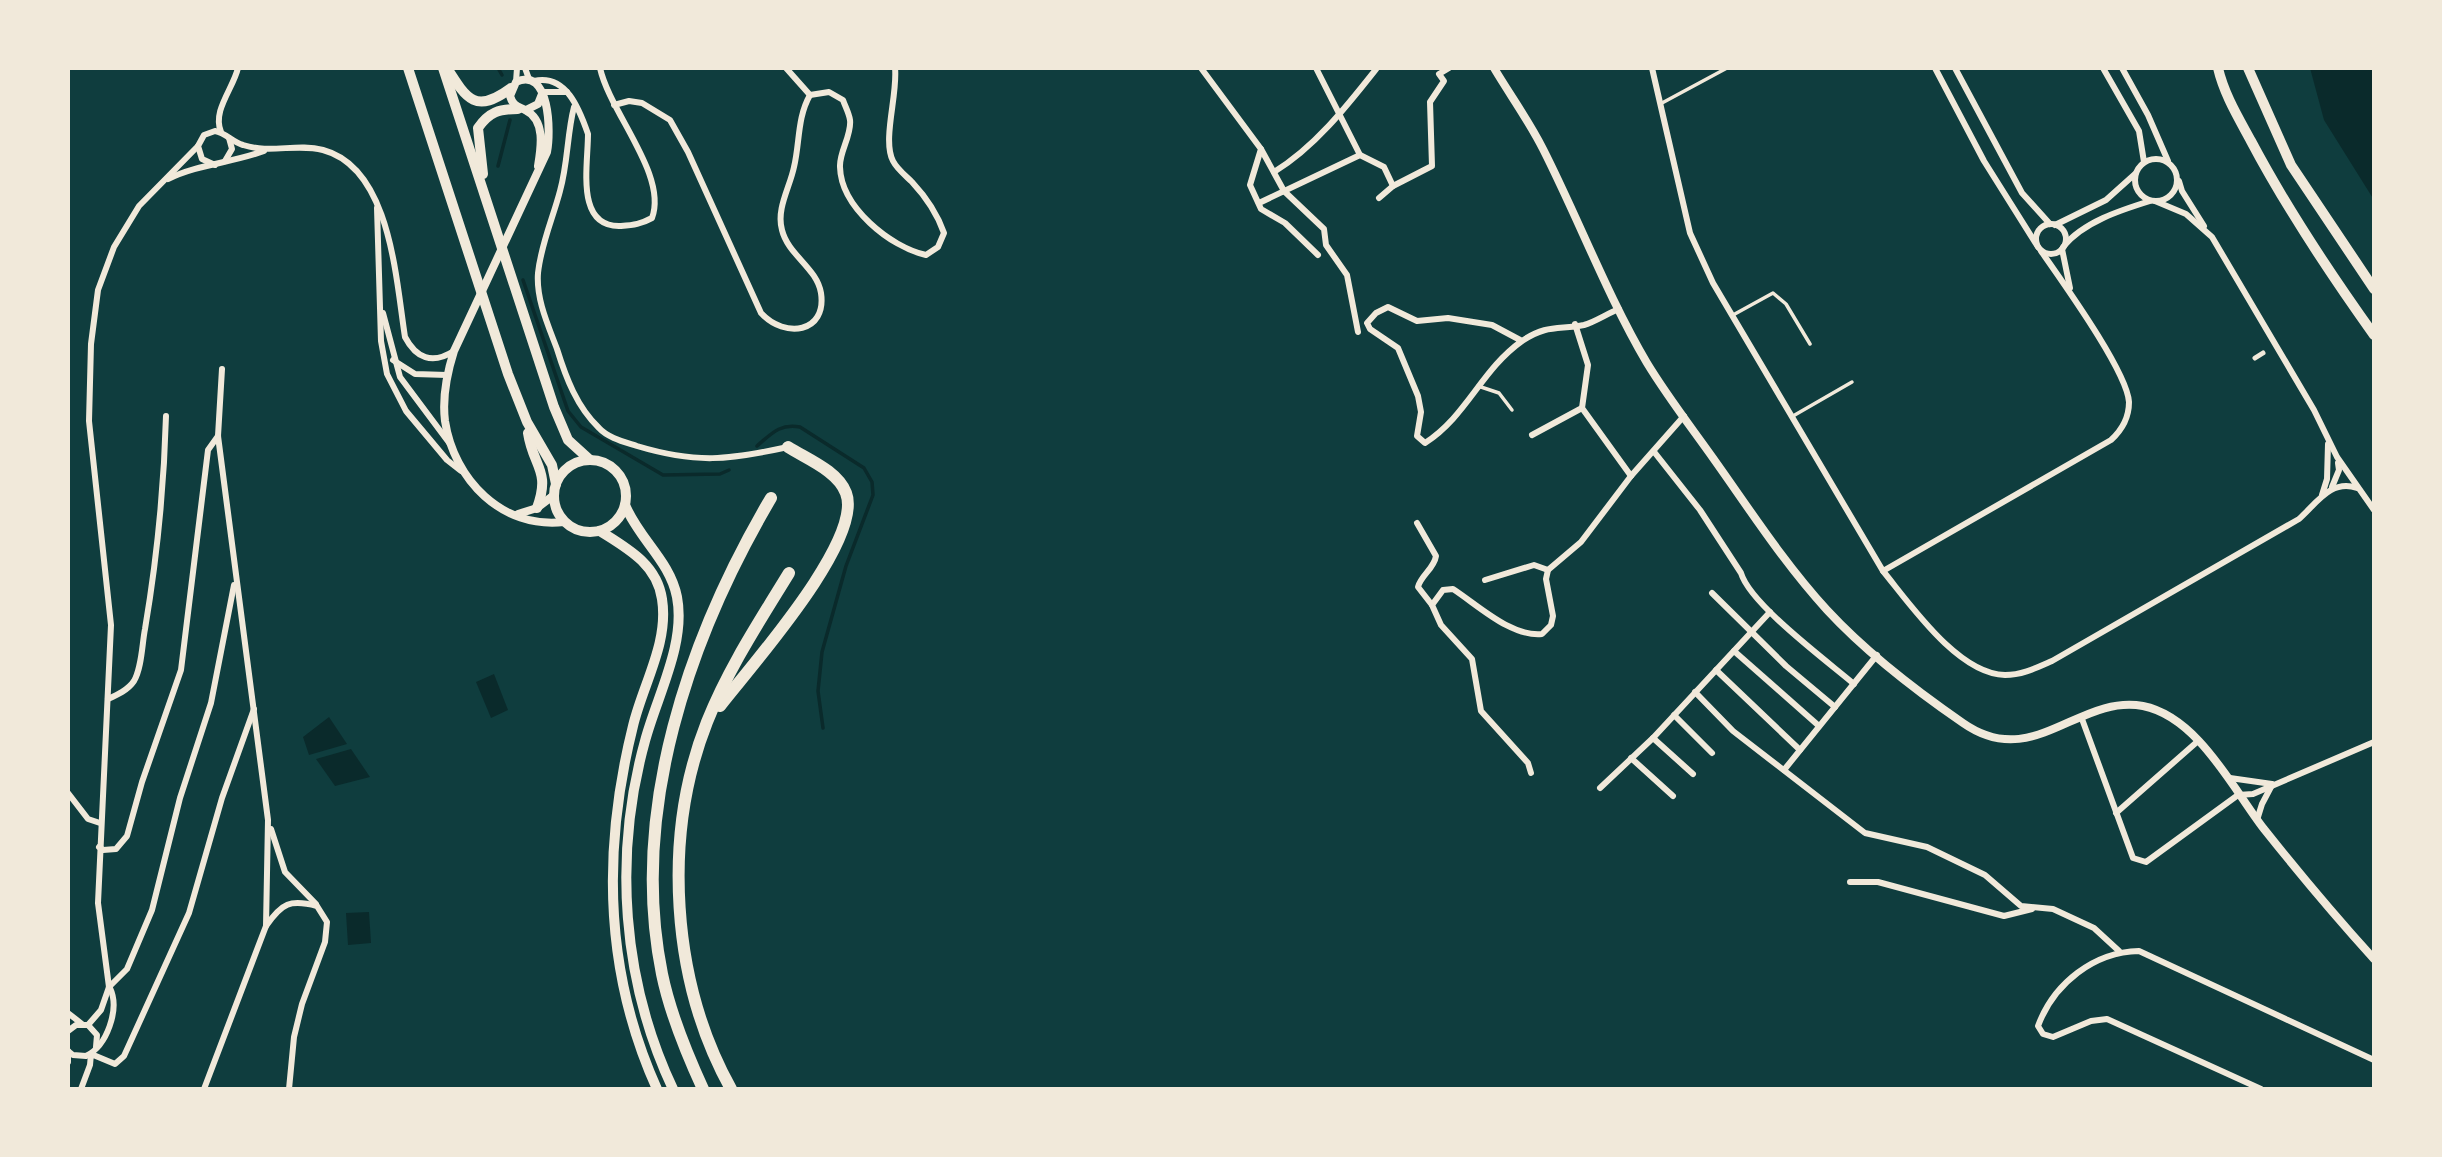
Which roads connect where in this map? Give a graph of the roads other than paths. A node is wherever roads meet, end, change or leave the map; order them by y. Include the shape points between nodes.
1 (238, 68) edge
2 (408, 68) edge
3 (445, 68) edge
4 (517, 68) edge
5 (525, 68) edge
6 (600, 68) edge
7 (786, 68) edge
8 (895, 68) edge
9 (1201, 68) edge
10 (1316, 68) edge
11 (1377, 68) edge
12 (1450, 68) edge
13 (1494, 68) edge
14 (1651, 68) edge
15 (1727, 68) edge
16 (1935, 68) edge
17 (1955, 68) edge
18 (2103, 68) edge
19 (2122, 68) edge
20 (2218, 68) edge
21 (2248, 68) edge
22 (532, 80) junction
23 (513, 85) junction
24 (567, 92) junction
25 (541, 93) junction
26 (810, 95) junction
27 (1660, 104) junction
28 (614, 106) junction
29 (574, 107) junction
30 (522, 109) junction
31 (1339, 113) junction
32 (221, 132) junction
33 (229, 138) junction
34 (198, 146) junction
35 (1261, 149) junction
36 (266, 150) junction
37 (1360, 155) junction
38 (2144, 162) junction
39 (2169, 163) junction
40 (218, 164) junction
41 (538, 166) junction
42 (1274, 172) junction
43 (2136, 174) junction
44 (2178, 176) junction
45 (160, 182) junction
46 (1392, 186) junction
47 (1284, 191) junction
48 (1379, 198) dead end
49 (487, 199) junction
50 (2153, 201) junction
51 (1259, 204) junction
52 (376, 206) junction
53 (2053, 225) junction
54 (2205, 228) junction
55 (2063, 248) junction
56 (2039, 249) junction
57 (1318, 255) dead end
58 (2374, 289) edge
59 (2072, 293) junction
60 (380, 299) junction
61 (1619, 309) junction
62 (1732, 316) junction
63 (1575, 324) junction
64 (1358, 332) dead end
65 (2374, 335) edge
66 (381, 341) junction
67 (1522, 341) junction
68 (1810, 344) dead end
69 (454, 351) junction
70 (2263, 353) dead end
71 (2255, 358) dead end
72 (393, 360) junction
73 (222, 369) dead end
74 (447, 375) junction
75 (1852, 382) dead end
76 (1478, 386) junction
77 (1582, 408) junction
78 (1512, 410) dead end
79 (166, 416) dead end
80 (1684, 416) junction
81 (1791, 417) junction
82 (527, 422) junction
83 (1532, 435) dead end
84 (218, 436) junction
85 (2328, 442) junction
86 (788, 447) joint
87 (453, 448) junction
88 (1655, 453) junction
89 (2337, 457) junction
90 (590, 460) junction
91 (2339, 470) junction
92 (2347, 473) junction
93 (465, 474) junction
94 (1631, 476) junction
95 (2327, 479) junction
96 (556, 484) junction
97 (2332, 487) junction
98 (2357, 488) junction
99 (554, 495) junction
100 (771, 498) dead end
101 (2321, 498) junction
102 (625, 505) junction
103 (537, 508) junction
104 (2374, 510) edge
105 (512, 516) junction
106 (564, 522) junction
107 (1417, 523) dead end
108 (600, 531) junction
109 (1878, 563) junction
110 (1892, 566) junction
111 (1548, 570) junction
112 (1883, 571) junction
113 (789, 573) dead end
114 (235, 579) junction
115 (1890, 579) junction
116 (1485, 580) dead end
117 (1712, 593) dead end
118 (1433, 605) junction
119 (1770, 612) junction
120 (1751, 633) junction
121 (1734, 650) junction
122 (1877, 655) junction
123 (1716, 670) junction
124 (1854, 684) junction
125 (1695, 692) junction
126 (108, 699) junction
127 (1836, 706) junction
128 (254, 707) junction
129 (1675, 715) junction
130 (2082, 719) junction
131 (707, 723) junction
132 (1819, 726) junction
133 (1653, 738) junction
134 (2198, 741) junction
135 (2374, 742) edge
136 (1800, 750) junction
137 (1712, 753) dead end
138 (1631, 758) junction
139 (1784, 770) junction
140 (1531, 773) dead end
141 (1693, 774) dead end
142 (2230, 778) junction
143 (2273, 784) junction
144 (1600, 788) dead end
145 (68, 793) edge
146 (2238, 795) junction
147 (1673, 796) dead end
148 (2116, 813) junction
149 (268, 820) junction
150 (2257, 820) junction
151 (100, 822) junction
152 (99, 846) junction
153 (1850, 882) dead end
154 (317, 906) junction
155 (2032, 909) junction
156 (266, 926) junction
157 (2119, 951) junction
158 (2374, 959) edge
159 (109, 987) junction
160 (68, 1013) edge
161 (85, 1025) junction
162 (68, 1031) edge
163 (68, 1051) edge
164 (93, 1051) junction
165 (2374, 1060) edge
166 (68, 1062) edge
167 (81, 1089) edge
168 (204, 1089) edge
169 (289, 1089) edge
170 (657, 1089) edge
171 (673, 1089) edge
172 (703, 1089) edge
173 (730, 1089) edge
174 (2261, 1089) edge

1 - 32 street via 222,107
2 - 82 main road
3 - 23 main road via 467,97 479,103 496,99
3 - 49 main road
4 - 23 street
5 - 22 street
6 - 28 street
7 - 26 street
8 - 26 street via 893,162 921,192 944,233 938,247 926,255 909,251 857,210 845,193 840,168 850,122 843,100 828,92
9 - 35 street
10 - 31 street
11 - 31 street
12 - 46 street via 1439,74 1444,82 1430,102 1432,166
13 - 61 street via 1542,146
14 - 27 street
15 - 27 lane
16 - 56 street via 1984,161
17 - 53 street via 2022,193
18 - 38 street via 2139,131
19 - 39 street
20 - 65 highway via 2222,86 2272,180
21 - 58 highway via 2291,165
22 - 23 street
22 - 24 street via 560,83
22 - 25 street
23 - 30 street via 512,103
24 - 25 street
24 - 29 street
25 - 30 street via 538,104
25 - 41 street via 550,139
26 - 28 street via 801,111 781,229 821,293 818,313 810,325 792,331 773,326 761,313 670,120 642,103
27 - 62 street via 1690,233
28 - 29 street via 656,188 652,218 639,225 598,223 590,212 588,134
29 - 86 street via 560,190 538,273 539,299 582,408 601,431 666,454 726,459
30 - 41 street via 541,135
30 - 49 main road via 500,109 478,128
31 - 37 street
31 - 42 street via 1315,141
32 - 33 street
32 - 34 street via 209,132
33 - 36 street
33 - 40 street via 232,149
34 - 40 street via 202,159
34 - 45 street
35 - 42 street
35 - 51 street via 1250,185
36 - 40 street
36 - 52 street via 304,148 335,155 362,179
37 - 46 street via 1384,167
37 - 47 street
38 - 39 street via 2157,159
38 - 43 street
39 - 44 street
40 - 45 street via 189,168
41 - 69 street
42 - 47 street
43 - 50 street via 2137,189
43 - 53 street via 2106,200
44 - 50 street via 2169,197
44 - 54 street
45 - 126 street via 114,247 99,290 91,344 89,421 111,625
46 - 48 street
47 - 51 street
47 - 64 street via 1324,229 1326,244 1347,275
49 - 90 main road via 568,440
50 - 54 street via 2186,214
50 - 55 street via 2113,213
51 - 57 street
52 - 60 street
52 - 69 street via 388,228 409,345 423,359 445,357
53 - 55 street via 2065,234
53 - 56 street via 2037,234
54 - 85 street
55 - 56 street via 2051,254
55 - 59 street
56 - 59 street
59 - 110 street via 2124,383 2129,404 2124,425 2111,440
60 - 66 street
60 - 72 street
61 - 63 street via 1584,325
61 - 80 street via 1647,364
62 - 68 lane via 1773,293 1786,304
62 - 81 street
63 - 67 street
63 - 77 street via 1588,365
66 - 72 street
66 - 93 street via 387,374 406,411 447,460
67 - 76 street
67 - 76 street via 1492,325 1448,318 1418,321 1388,307 1367,323 1398,348 1418,396 1417,436 1425,443 1472,398
69 - 74 street
70 - 71 street
72 - 74 street via 415,373
72 - 87 street via 400,377
73 - 84 street
74 - 87 street via 445,421
75 - 81 lane
76 - 78 lane via 1499,393
77 - 83 street
77 - 94 street
79 - 126 street via 165,476 139,663 134,681
80 - 88 street
80 - 122 street via 1785,560 1830,613
81 - 109 street
82 - 96 main road via 552,465
82 - 103 main road via 543,476
84 - 114 street
84 - 152 street via 208,450 181,670 127,836 116,849
85 - 89 street
85 - 95 street
86 - 131 highway via 843,486 848,497 845,527 814,584
87 - 93 street
88 - 94 street
88 - 119 street via 1706,519 1744,584
89 - 91 street
89 - 92 street
90 - 96 main road via 569,467
90 - 102 main road via 619,474
91 - 92 street
91 - 95 street
91 - 97 street
92 - 98 street
93 - 105 street via 478,491
94 - 111 street via 1581,542
95 - 101 street
96 - 99 main road
97 - 98 street via 2346,484
97 - 101 street
98 - 104 street
99 - 103 street
99 - 106 main road
100 - 172 highway via 741,549 695,654 658,807 655,914 662,974 682,1041
101 - 115 street via 2299,519 2024,673 1981,670 1961,658
102 - 108 main road via 616,522
102 - 171 main road via 673,580 679,615 673,652 639,762 626,848 627,923 636,982
103 - 105 street
105 - 106 street
106 - 108 main road via 575,530
107 - 118 street via 1434,550 1435,562 1418,587
108 - 170 main road via 644,562 657,578 662,598 662,637 620,785 611,889 622,985 636,1042
109 - 110 street
109 - 112 street
110 - 112 street
110 - 115 street
111 - 116 street via 1534,565
111 - 118 street via 1553,616 1542,634 1515,629 1454,589 1443,590
112 - 115 street
113 - 131 highway via 729,672
114 - 128 street
114 - 159 street via 211,703 180,798 152,910 127,968
117 - 120 street
118 - 140 street via 1441,625 1472,659 1481,711 1528,763
119 - 120 street
119 - 124 street
120 - 121 street
120 - 127 street
121 - 123 street
121 - 132 street
122 - 124 street
122 - 130 street via 1981,734 2021,740
123 - 125 street
123 - 136 street
124 - 127 street
125 - 129 street
125 - 139 street via 1732,731
126 - 151 street
127 - 132 street
128 - 149 street
128 - 164 street via 189,913 124,1056 115,1064
129 - 133 street
129 - 137 street
130 - 134 street via 2114,707 2145,706 2163,713
130 - 148 street
131 - 173 highway via 683,812 680,913 705,1031
132 - 136 street
133 - 138 street
133 - 141 street
134 - 142 street
134 - 148 street
135 - 143 street
136 - 139 street
138 - 144 street
138 - 147 street
139 - 155 street via 1866,833 1927,847 1985,875 2010,899
142 - 143 street
142 - 146 street
143 - 146 street via 2253,794
143 - 150 street
145 - 151 street via 88,819
146 - 148 street via 2147,862 2133,858
146 - 150 street
149 - 154 street via 285,872
149 - 156 street
150 - 158 street
151 - 152 street
152 - 159 street via 98,904
153 - 155 street via 1878,883 2004,916
154 - 156 street via 297,900 277,909
154 - 169 street via 327,922 326,942 302,1004
155 - 157 street via 2053,909 2094,928
156 - 168 street
157 - 165 street via 2139,951 2168,962
157 - 174 street via 2076,973 2042,1015 2038,1026 2043,1034 2053,1037 2107,1019
159 - 161 street via 101,1010
159 - 164 street via 113,1008 106,1035
160 - 161 street
161 - 162 street
161 - 164 street via 97,1035
163 - 164 street via 79,1057
163 - 166 street
164 - 167 street

